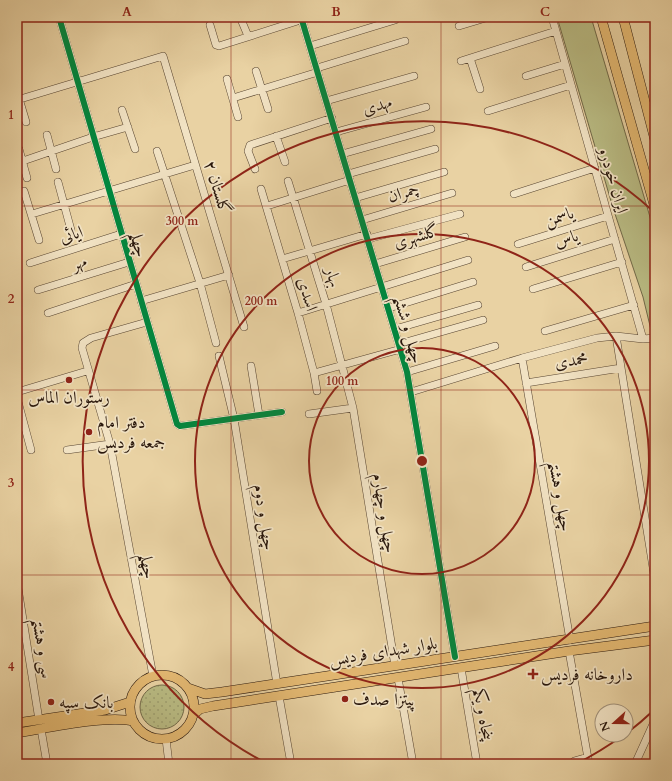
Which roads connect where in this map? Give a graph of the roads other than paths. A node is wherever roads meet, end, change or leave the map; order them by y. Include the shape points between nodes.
1 (59, 17) edge
2 (240, 17) edge
3 (310, 17) edge
4 (489, 17) edge
5 (552, 17) edge
6 (600, 17) edge
7 (623, 17) edge
8 (302, 18) edge
9 (395, 20) dead end
10 (210, 25) dead end
11 (459, 26) dead end
12 (556, 31) junction
13 (248, 36) junction
14 (405, 41) dead end
15 (310, 46) junction
16 (470, 58) junction
17 (461, 61) dead end
18 (565, 64) junction
19 (317, 70) junction
20 (256, 71) dead end
21 (414, 76) dead end
22 (526, 76) dead end
23 (227, 79) dead end
24 (78, 82) junction
25 (571, 85) junction
26 (262, 89) junction
27 (480, 89) dead end
28 (17, 92) edge
29 (233, 98) junction
30 (18, 100) edge
31 (326, 101) junction
32 (426, 107) dead end
33 (268, 109) dead end
34 (122, 110) dead end
35 (488, 111) dead end
36 (238, 117) dead end
37 (332, 118) junction
38 (26, 122) dead end
39 (128, 127) junction
40 (431, 129) dead end
41 (336, 132) junction
42 (46, 135) dead end
43 (276, 136) junction
44 (93, 137) junction
45 (655, 140) edge
46 (19, 149) dead end
47 (135, 149) dead end
48 (435, 149) dead end
49 (157, 151) dead end
50 (51, 152) junction
51 (342, 154) junction
52 (20, 162) edge
53 (285, 162) dead end
54 (195, 165) junction
55 (595, 168) junction
56 (56, 169) dead end
57 (255, 169) dead end
58 (444, 172) dead end
59 (165, 174) junction
60 (349, 177) junction
61 (27, 178) dead end
62 (288, 180) dead end
63 (58, 182) dead end
64 (261, 190) dead end
65 (24, 191) dead end
66 (109, 191) junction
67 (452, 193) dead end
68 (514, 194) dead end
69 (293, 197) junction
70 (356, 198) junction
71 (64, 204) junction
72 (267, 206) junction
73 (655, 208) edge
74 (32, 214) junction
75 (460, 214) dead end
76 (608, 216) junction
77 (362, 220) junction
78 (71, 230) dead end
79 (121, 234) junction
80 (367, 237) junction
81 (465, 237) dead end
82 (615, 239) junction
83 (39, 240) dead end
84 (518, 244) dead end
85 (310, 251) junction
86 (282, 259) junction
87 (468, 260) dead end
88 (129, 262) junction
89 (622, 262) junction
90 (30, 263) dead end
91 (375, 264) junction
92 (526, 267) dead end
93 (229, 275) junction
94 (473, 282) dead end
95 (200, 283) junction
96 (136, 284) junction
97 (382, 286) junction
98 (533, 289) dead end
99 (38, 290) dead end
100 (141, 301) junction
101 (326, 304) junction
102 (478, 305) dead end
103 (634, 305) junction
104 (388, 308) junction
105 (48, 313) dead end
106 (298, 313) junction
107 (483, 320) dead end
108 (147, 322) junction
109 (244, 327) dead end
110 (395, 329) junction
111 (545, 331) dead end
112 (616, 336) junction
113 (655, 338) edge
114 (643, 340) junction
115 (216, 343) dead end
116 (400, 346) junction
117 (495, 346) dead end
118 (219, 356) dead end
119 (522, 358) junction
120 (251, 366) dead end
121 (342, 366) junction
122 (621, 368) junction
123 (87, 371) junction
124 (407, 372) junction
125 (314, 373) junction
126 (526, 383) junction
127 (317, 391) dead end
128 (17, 392) edge
129 (411, 392) junction
130 (17, 398) edge
131 (353, 408) junction
132 (282, 412) dead end
133 (309, 414) dead end
134 (259, 415) junction
135 (234, 419) junction
136 (110, 444) junction
137 (31, 450) dead end
138 (67, 450) dead end
139 (655, 580) edge
140 (17, 582) edge
141 (655, 626) edge
142 (570, 640) junction
143 (655, 640) edge
144 (570, 651) junction
145 (456, 657) junction
146 (395, 666) junction
147 (461, 668) junction
148 (153, 676) junction
149 (398, 678) junction
150 (277, 684) junction
151 (188, 688) junction
152 (280, 696) junction
153 (130, 702) junction
154 (193, 715) junction
155 (38, 720) junction
156 (655, 720) edge
157 (133, 721) junction
158 (17, 723) edge
159 (41, 729) junction
160 (17, 733) edge
161 (166, 739) junction
162 (588, 761) edge
163 (47, 764) edge
164 (169, 764) edge
165 (291, 764) edge
166 (413, 764) edge
167 (477, 764) edge
168 (573, 764) edge
169 (635, 764) edge

1 - 24 street, چهلم
2 - 13 street
3 - 8 street
4 - 11 street
5 - 12 street, ایران خودرو
6 - 73 main road
7 - 45 main road
8 - 13 street
8 - 15 street, چهل و ششم
9 - 15 street
10 - 13 street via 216,45 219,46
12 - 16 street
12 - 18 street, ایران خودرو
14 - 19 street
15 - 19 street, چهل و ششم
16 - 17 street
16 - 27 street
18 - 22 street
18 - 25 street, ایران خودرو
19 - 26 street
19 - 31 street, چهل و ششم
20 - 26 street
21 - 31 street
23 - 29 street
24 - 30 street
24 - 44 street, چهلم
24 - 54 street, گلستان ۲ via 162,56
25 - 35 street
25 - 55 street, ایران خودرو
26 - 29 street
26 - 33 street
28 - 30 street
29 - 36 street
30 - 38 street
31 - 37 street, چهل و ششم
32 - 41 street, مهدی
34 - 39 street
37 - 41 street, چهل و ششم
37 - 43 street
39 - 44 street
39 - 47 street
40 - 51 street
41 - 51 street, چهل و ششم
42 - 50 street
43 - 53 street
43 - 57 street via 248,148
44 - 50 street
44 - 66 street, چهلم
46 - 52 street
48 - 60 street
49 - 59 street
50 - 52 street
50 - 56 street
51 - 60 street, چهل و ششم
52 - 61 street
54 - 59 street
54 - 93 street, گلستان ۲
55 - 68 street
55 - 76 street, ایران خودرو
58 - 70 street
59 - 66 street
59 - 95 street
60 - 69 street
60 - 70 street, چهل و ششم
62 - 69 street, بهار
63 - 71 street
64 - 72 street, اسدی
65 - 74 street
66 - 71 street
66 - 79 street, چهلم
67 - 77 street, چمران
69 - 72 street
69 - 85 street, بهار
70 - 77 street, چهل و ششم
71 - 74 street
71 - 78 street
72 - 86 street, اسدی
74 - 83 street
75 - 80 street
76 - 82 street, ایران خودرو
76 - 84 street, یاسمن
77 - 80 street, چهل و ششم
79 - 88 street, چهلم
79 - 90 street, ایائی
80 - 85 street
80 - 91 street, چهل و ششم
81 - 91 street, گلشهری
82 - 89 street, ایران خودرو
82 - 92 street, یاس
85 - 86 street
85 - 101 street, بهار
86 - 106 street, اسدی
87 - 97 street
88 - 96 street, چهلم
88 - 99 street, مهر
89 - 98 street
89 - 103 street, ایران خودرو
91 - 97 street, چهل و ششم
93 - 95 street
93 - 109 street, گلستان ۲
94 - 104 street
95 - 100 street
95 - 115 street
96 - 100 street, چهلم
96 - 105 street
97 - 101 street
97 - 104 street, چهل و ششم
100 - 108 street, چهلم
101 - 106 street
101 - 121 street, بهار
102 - 110 street
103 - 111 street
103 - 114 street, ایران خودرو
104 - 110 street, چهل و ششم
106 - 125 street, اسدی
107 - 116 street
108 - 123 street, چهلم via 91,338 83,343
108 - 135 street, چهلم via 177,424 180,426
110 - 116 street, چهل و ششم
112 - 114 street
112 - 119 street via 597,338
112 - 122 street
113 - 114 street
116 - 121 street
116 - 124 street, چهل و ششم
117 - 124 street
118 - 135 street, چهل و دوم
119 - 126 street, چهل و هشتم
119 - 129 street
120 - 134 street
121 - 125 street
121 - 131 street, چهل و چهارم
122 - 126 street, محمدی
122 - 139 street
123 - 128 street
123 - 136 street, چهلم
124 - 129 street, چهل و ششم
125 - 127 street, اسدی
126 - 142 street, چهل و هشتم
129 - 145 street, چهل و ششم
130 - 137 street
131 - 133 street
131 - 146 street, چهل و چهارم
132 - 134 street
134 - 135 street
135 - 150 street, چهل و دوم
136 - 138 street
136 - 148 street, چهلم
140 - 155 street, سی و هشتم
141 - 142 main road, بلوار شهدای فردیس
142 - 145 main road, بلوار شهدای فردیس
143 - 144 main road, بلوار شهدای فردیس
144 - 147 main road, بلوار شهدای فردیس
144 - 162 street
145 - 146 main road, بلوار شهدای فردیس
146 - 150 main road, بلوار شهدای فردیس
147 - 149 main road, بلوار شهدای فردیس
147 - 167 street, پنجاه و یکم
148 - 151 main road via 173,676
148 - 153 main road via 143,680
149 - 152 main road, بلوار شهدای فردیس
149 - 166 street
150 - 151 main road, بلوار شهدای فردیس via 205,694
151 - 154 main road via 193,697
152 - 154 main road, بلوار شهدای فردیس via 213,706 200,709
152 - 165 street
153 - 155 main road via 105,710
153 - 157 main road
154 - 161 main road via 183,731
155 - 158 main road
156 - 169 street
157 - 159 main road via 106,720
157 - 161 main road via 138,729 146,734
159 - 160 main road
159 - 163 street
161 - 164 street
162 - 168 street via 574,761

